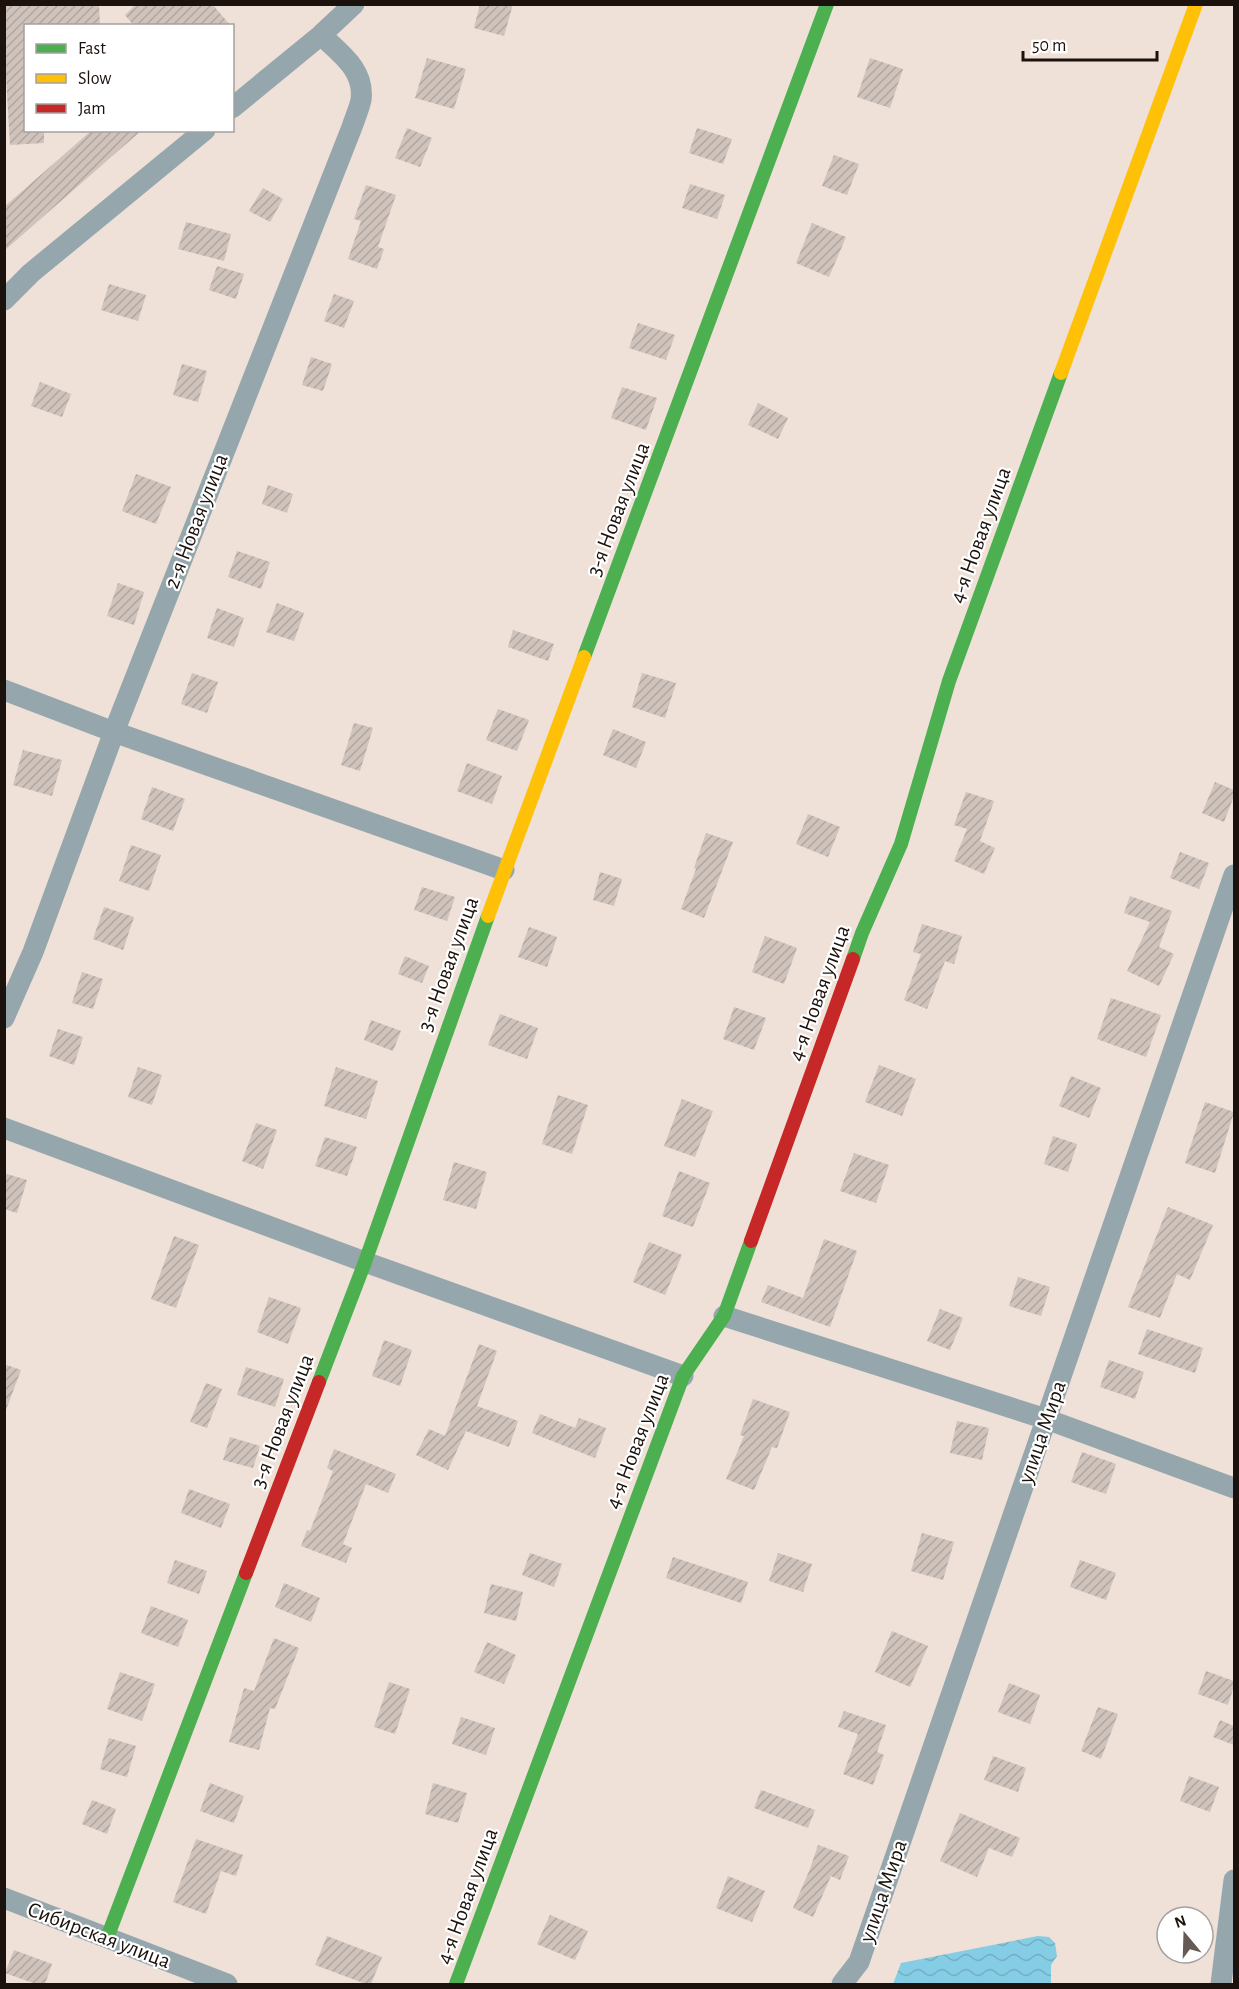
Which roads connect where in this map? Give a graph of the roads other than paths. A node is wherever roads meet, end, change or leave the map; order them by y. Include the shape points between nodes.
1 (354, 4) edge
2 (827, 4) edge
3 (1196, 4) edge
4 (321, 35) junction
5 (234, 106) edge
6 (203, 132) edge
7 (4, 300) edge
8 (4, 690) edge
9 (114, 732) junction
10 (504, 870) junction
11 (1234, 875) edge
12 (4, 1018) edge
13 (4, 1128) edge
14 (365, 1262) junction
15 (724, 1316) junction
16 (683, 1376) junction
17 (1046, 1419) junction
18 (1234, 1488) edge
19 (1234, 1880) edge
20 (4, 1898) edge
21 (107, 1938) junction
22 (1234, 1972) edge
23 (227, 1984) edge
24 (456, 1984) edge
25 (842, 1984) edge
26 (1221, 1984) edge
27 (1230, 1984) edge

1 - 4 street
2 - 10 street, 3-я Новая улица
3 - 15 street, 4-я Новая улица via 949,681 901,844 858,944
4 - 5 street
4 - 9 street, 2-я Новая улица via 350,62 360,78 361,99
6 - 7 street via 31,273
8 - 9 street
9 - 10 street
9 - 12 street, 2-я Новая улица via 33,952
10 - 14 street, 3-я Новая улица
11 - 17 street, улица Мира
13 - 14 street
14 - 16 street
14 - 21 street, 3-я Новая улица
15 - 16 street, 4-я Новая улица
15 - 17 street
16 - 24 street, 4-я Новая улица
17 - 18 street
17 - 25 street, улица Мира via 859,1962
19 - 26 street
20 - 21 street, Сибирская улица
21 - 23 street, Сибирская улица
22 - 27 street

